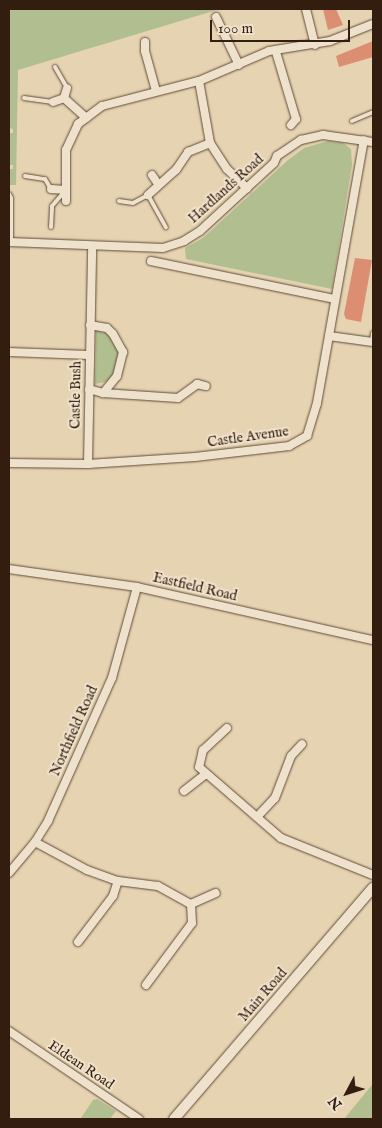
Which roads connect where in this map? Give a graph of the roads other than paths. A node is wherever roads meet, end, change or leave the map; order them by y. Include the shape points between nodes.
1 (306, 9) edge
2 (216, 17) dead end
3 (373, 24) edge
4 (145, 42) dead end
5 (315, 45) junction
6 (276, 52) junction
7 (239, 65) junction
8 (55, 67) dead end
9 (198, 81) junction
10 (67, 88) joint
11 (156, 91) junction
12 (24, 98) dead end
13 (64, 98) junction
14 (53, 102) joint
15 (373, 112) edge
16 (86, 118) junction
17 (352, 121) dead end
18 (291, 125) dead end
19 (364, 140) junction
20 (373, 142) edge
21 (210, 143) junction
22 (25, 176) dead end
23 (152, 176) dead end
24 (158, 184) junction
25 (247, 188) junction
26 (51, 190) joint
27 (66, 190) junction
28 (9, 194) edge
29 (148, 195) junction
30 (119, 201) dead end
31 (66, 202) dead end
32 (51, 227) dead end
33 (166, 227) dead end
34 (10, 242) edge
35 (92, 246) junction
36 (151, 261) dead end
37 (335, 299) junction
38 (90, 325) junction
39 (329, 336) junction
40 (373, 339) edge
41 (9, 352) edge
42 (89, 355) junction
43 (206, 386) dead end
44 (89, 389) junction
45 (103, 393) junction
46 (9, 463) edge
47 (88, 464) junction
48 (9, 568) edge
49 (137, 587) junction
50 (373, 640) edge
51 (227, 728) dead end
52 (302, 744) dead end
53 (206, 774) junction
54 (184, 791) dead end
55 (257, 817) junction
56 (35, 842) junction
57 (9, 873) edge
58 (373, 875) edge
59 (118, 881) junction
60 (373, 888) edge
61 (216, 894) dead end
62 (190, 904) junction
63 (78, 942) dead end
64 (146, 984) dead end
65 (9, 1031) edge
66 (139, 1119) edge
67 (174, 1119) edge

1 - 5 street
2 - 7 street
3 - 5 street
4 - 11 street via 141,52
5 - 6 street
6 - 7 street via 261,54
6 - 18 street via 296,119
7 - 9 street
8 - 10 lane
9 - 11 street
9 - 21 street
10 - 13 street
11 - 16 street via 102,106
12 - 14 lane
13 - 14 street
13 - 16 street
15 - 17 lane
16 - 27 street via 78,124 66,150
19 - 20 street, Hardlands Road
19 - 25 street, Hardlands Road via 323,135 301,140 277,156 274,164
19 - 37 street, Castle Avenue
21 - 24 street via 188,152 176,170
21 - 25 street via 226,169
22 - 26 lane via 45,179
23 - 24 street
24 - 29 street
25 - 35 street, Hardlands Road via 184,241 149,248
26 - 27 street
27 - 31 street
27 - 32 lane via 52,206
28 - 34 lane via 12,198
29 - 30 lane via 133,203
29 - 33 lane
34 - 35 street, Hardlands Road
35 - 38 street, Castle Bush
36 - 37 street
37 - 39 street, Castle Avenue
38 - 42 street, Castle Bush
38 - 45 street, Castle Bush via 107,328 124,352 117,376
39 - 40 street
39 - 47 street, Castle Avenue via 312,429 300,442 196,457
41 - 42 street
42 - 44 street, Castle Bush
43 - 45 street via 195,380 178,398
44 - 45 street
44 - 47 street, Castle Bush
46 - 47 street, Castle Avenue
48 - 49 street, Eastfield Road
49 - 50 street, Eastfield Road
49 - 56 street, Northfield Road via 112,678
51 - 53 street via 203,750 199,768
52 - 55 street via 292,756 275,798
53 - 54 street
53 - 55 street
55 - 58 street via 281,838
56 - 57 street, Northfield Road
56 - 59 street via 87,870
59 - 62 street via 158,886
59 - 63 street via 114,896
60 - 67 street, Main Road
61 - 62 street
62 - 64 street via 192,923
65 - 66 street, Eldean Road

